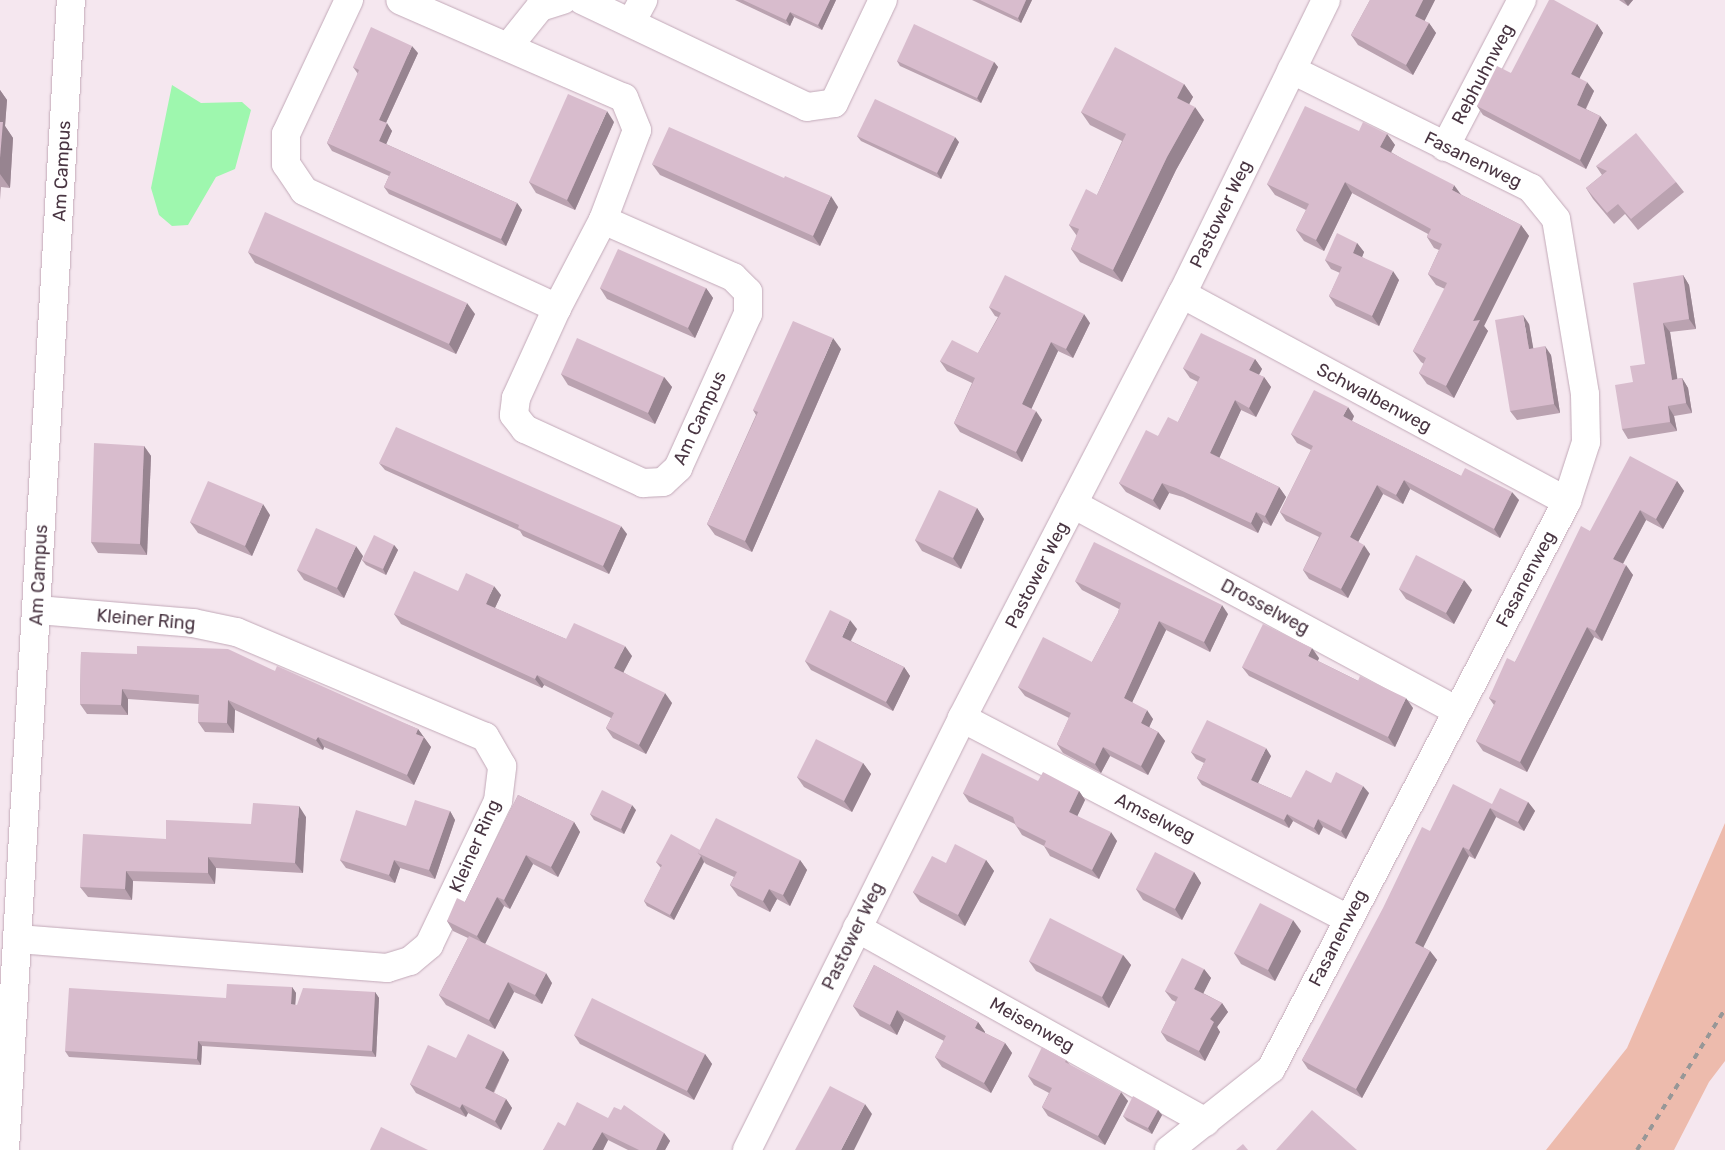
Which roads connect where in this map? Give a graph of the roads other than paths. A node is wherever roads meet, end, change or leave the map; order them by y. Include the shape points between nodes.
1 (71, 0) edge
2 (350, 0) edge
3 (400, 0) edge
4 (563, 0) edge
5 (582, 0) edge
6 (883, 0) edge
7 (1326, 0) edge
8 (1522, 0) edge
9 (637, 11) edge
10 (508, 47) junction
11 (1292, 70) junction
12 (1445, 147) junction
13 (604, 220) junction
14 (1182, 294) junction
15 (558, 308) junction
16 (1567, 501) junction
17 (1073, 504) junction
18 (37, 610) junction
19 (1456, 710) junction
20 (962, 718) junction
21 (1348, 919) junction
22 (857, 928) junction
23 (18, 939) junction
24 (1206, 1122) junction
25 (5, 1150) edge
26 (747, 1150) edge
27 (1169, 1150) edge

1 - 18 street, Am Campus
2 - 15 street via 286,134 286,164 304,191
3 - 10 street, Am Campus
4 - 10 street via 540,7
5 - 9 street
6 - 9 street via 834,103 807,107
7 - 11 street, Pastower Weg
8 - 12 street, Rebhuhnweg
10 - 13 street, Am Campus via 624,98 637,130
11 - 12 street, Fasanenweg
11 - 14 street, Pastower Weg
12 - 16 street, Fasanenweg via 1531,188 1556,219 1585,394 1586,442
13 - 15 street, Am Campus
13 - 15 street, Am Campus via 733,277 748,292 748,314 744,323 678,468 663,482 643,483 525,430 514,415 516,398
14 - 16 street, Schwalbenweg
14 - 17 street, Pastower Weg
16 - 19 street, Fasanenweg
17 - 19 street, Drosselweg
17 - 20 street, Pastower Weg
18 - 23 street, Am Campus
18 - 23 street, Kleiner Ring via 193,623 236,632 484,737 502,766 498,801 429,946 410,961 387,968
19 - 21 street, Fasanenweg
20 - 21 street, Amselweg
20 - 22 street, Pastower Weg
21 - 24 street, Fasanenweg via 1271,1069
22 - 24 street, Meisenweg
22 - 26 street, Pastower Weg
23 - 25 street, Am Campus
24 - 27 street, Fasanenweg

